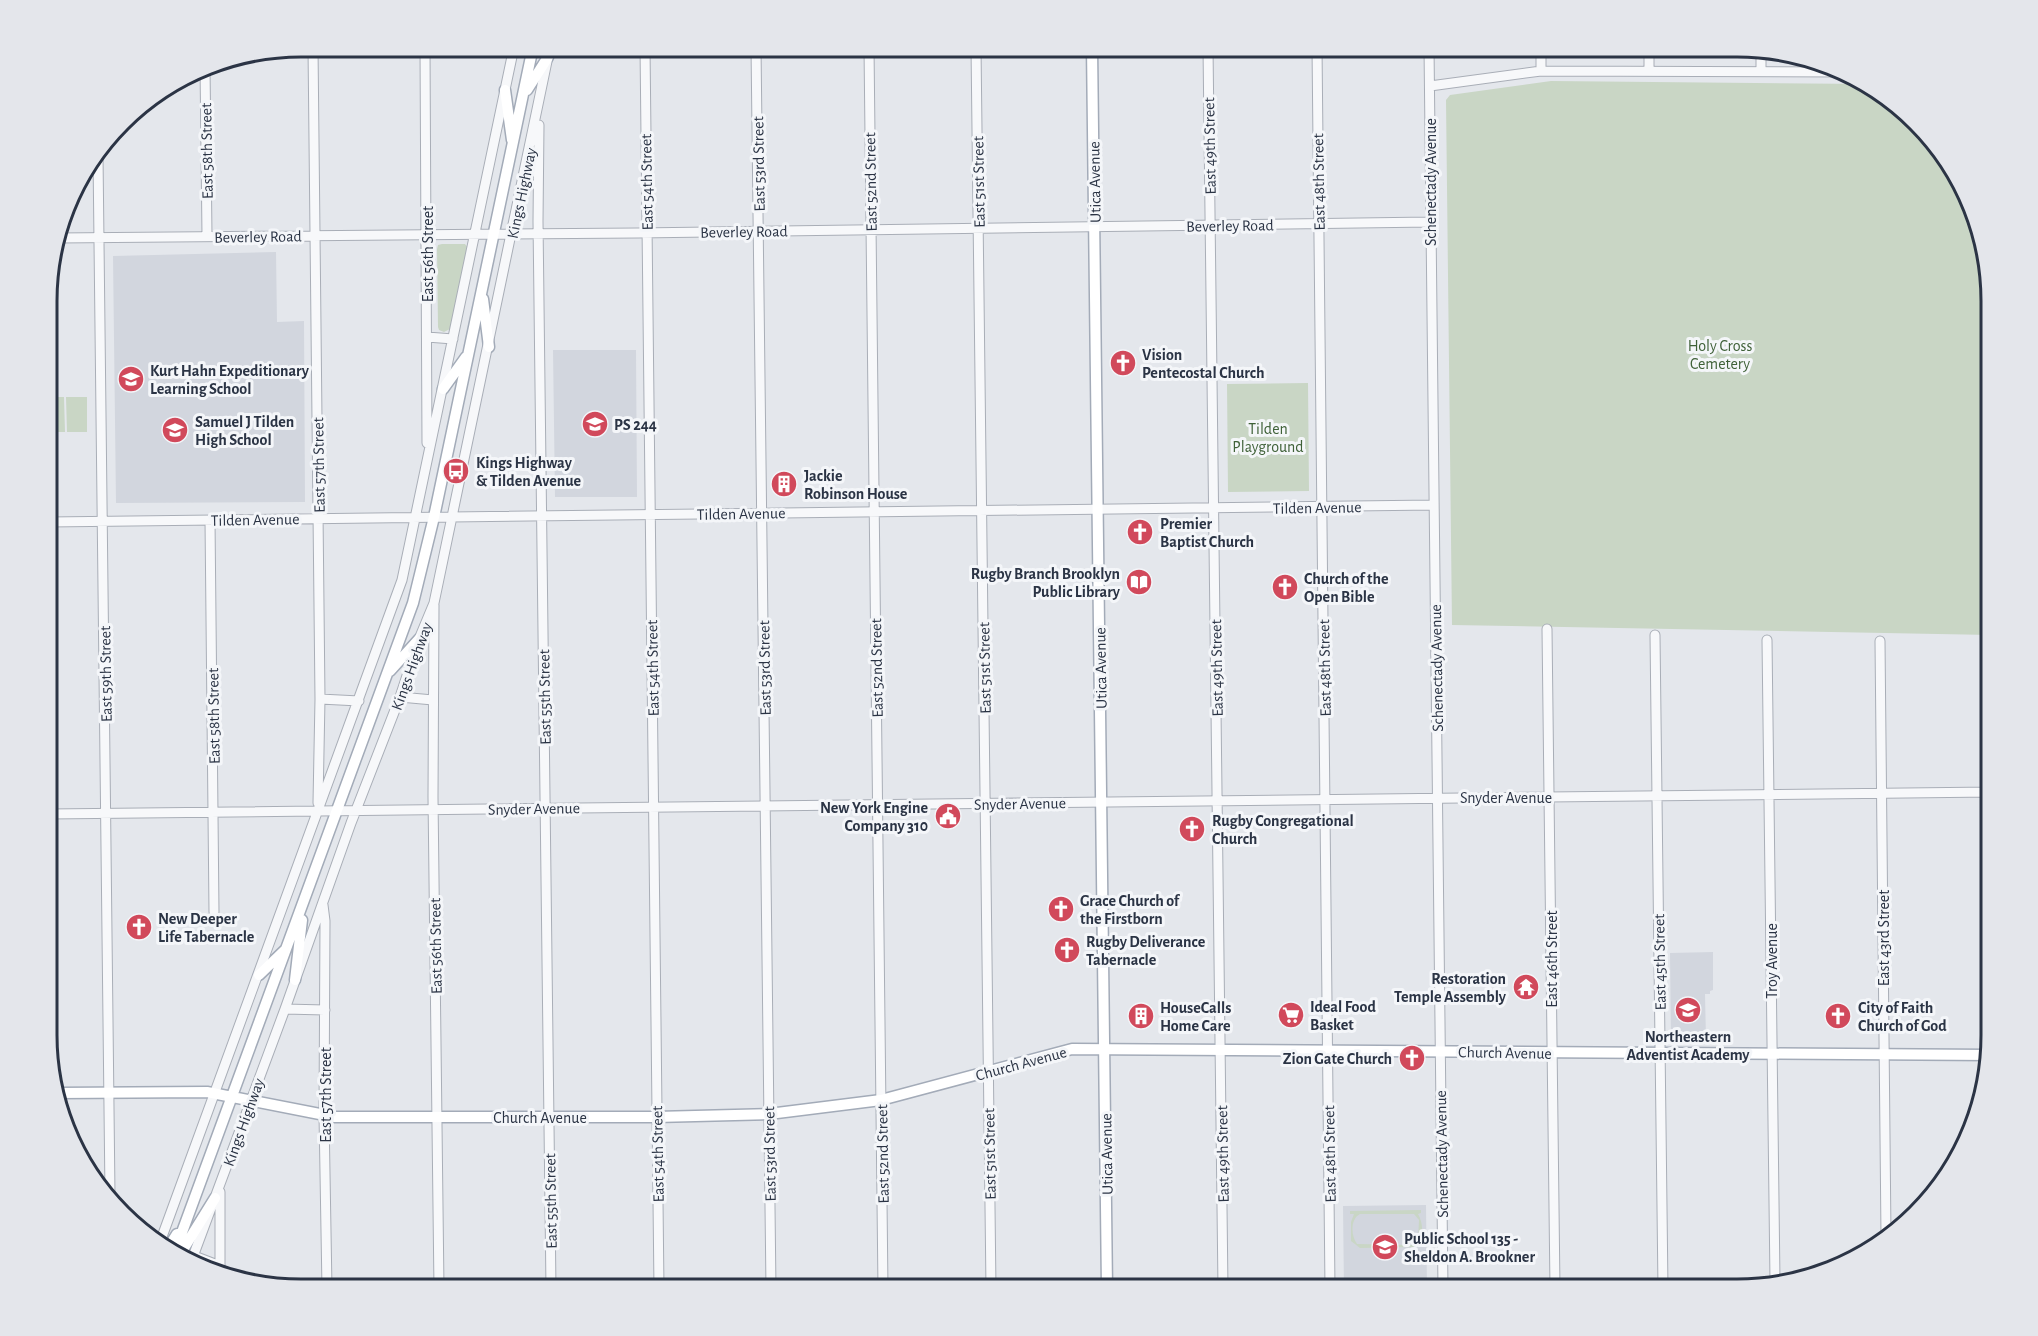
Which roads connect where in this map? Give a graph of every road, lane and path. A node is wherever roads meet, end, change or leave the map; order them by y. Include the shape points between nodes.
1 (313, 57) edge
2 (425, 57) edge
3 (512, 57) edge
4 (531, 57) edge
5 (546, 57) edge
6 (548, 57) edge
7 (645, 57) edge
8 (756, 57) edge
9 (868, 57) edge
10 (976, 57) edge
11 (1092, 57) edge
12 (1208, 57) edge
13 (1317, 57) edge
14 (1429, 57) edge
15 (1541, 57) edge
16 (1649, 57) edge
17 (1761, 58) edge
18 (1649, 70) junction
19 (1541, 71) junction
20 (1761, 71) junction
21 (1819, 72) edge
22 (205, 77) edge
23 (1430, 86) junction
24 (505, 90) junction
25 (524, 95) junction
26 (539, 104) junction
27 (513, 147) junction
28 (99, 165) edge
29 (1431, 222) junction
30 (1319, 224) junction
31 (1210, 225) junction
32 (1095, 226) junction
33 (979, 229) junction
34 (871, 230) junction
35 (759, 231) junction
36 (539, 232) junction
37 (475, 233) junction
38 (494, 233) junction
39 (512, 233) junction
40 (647, 233) junction
41 (427, 234) junction
42 (315, 235) junction
43 (207, 236) junction
44 (99, 237) junction
45 (65, 238) edge
46 (482, 290) junction
47 (427, 337) junction
48 (453, 339) junction
49 (489, 347) junction
50 (468, 354) junction
51 (442, 389) junction
52 (427, 462) junction
53 (1434, 505) junction
54 (1322, 507) junction
55 (1214, 508) junction
56 (1098, 510) junction
57 (982, 511) junction
58 (874, 512) junction
59 (762, 513) junction
60 (650, 514) junction
61 (542, 516) junction
62 (416, 517) junction
63 (434, 517) junction
64 (453, 517) junction
65 (319, 519) junction
66 (210, 520) junction
67 (103, 521) junction
68 (57, 522) edge
69 (434, 603) junction
70 (1547, 629) dead end
71 (1655, 634) dead end
72 (419, 639) junction
73 (1767, 640) dead end
74 (1880, 641) dead end
75 (386, 676) junction
76 (400, 697) junction
77 (320, 699) junction
78 (433, 699) junction
79 (358, 701) junction
80 (1981, 792) edge
81 (1882, 793) junction
82 (1657, 794) junction
83 (1770, 794) junction
84 (1550, 797) junction
85 (1437, 798) junction
86 (1326, 800) junction
87 (1218, 801) junction
88 (1101, 802) junction
89 (986, 803) junction
90 (877, 804) junction
91 (765, 806) junction
92 (653, 807) junction
93 (545, 808) junction
94 (337, 810) junction
95 (356, 810) junction
96 (433, 810) junction
97 (318, 811) junction
98 (214, 812) junction
99 (107, 813) junction
100 (57, 814) edge
101 (323, 901) junction
102 (304, 902) junction
103 (214, 912) dead end
104 (288, 947) junction
105 (259, 975) junction
106 (296, 980) junction
107 (285, 1009) junction
108 (325, 1010) junction
109 (1104, 1048) junction
110 (1221, 1050) junction
111 (1328, 1051) junction
112 (1440, 1051) junction
113 (1552, 1052) junction
114 (1660, 1053) junction
115 (1772, 1053) junction
116 (1884, 1054) junction
117 (1980, 1055) edge
118 (988, 1071) junction
119 (64, 1093) edge
120 (109, 1093) junction
121 (214, 1093) junction
122 (233, 1096) junction
123 (251, 1100) junction
124 (881, 1100) junction
125 (769, 1114) junction
126 (324, 1115) junction
127 (437, 1117) junction
128 (549, 1117) junction
129 (656, 1117) junction
130 (220, 1184) junction
131 (110, 1185) edge
132 (215, 1198) junction
133 (189, 1213) junction
134 (1886, 1227) edge
135 (163, 1235) edge
136 (172, 1242) edge
137 (177, 1245) edge
138 (184, 1249) edge
139 (194, 1254) edge
140 (220, 1265) edge
141 (1775, 1276) edge
142 (327, 1279) edge
143 (439, 1279) edge
144 (551, 1279) edge
145 (659, 1279) edge
146 (771, 1279) edge
147 (883, 1279) edge
148 (991, 1279) edge
149 (1107, 1279) edge
150 (1223, 1279) edge
151 (1330, 1279) edge
152 (1443, 1279) edge
153 (1555, 1279) edge
154 (1663, 1279) edge

1 - 42 street, East 57th Street
2 - 41 street, East 56th Street
3 - 24 street
4 - 25 main road, Kings Highway
5 - 25 main road
6 - 26 street, Kings Highway
7 - 40 street, East 54th Street
8 - 35 street, East 53rd Street
9 - 34 street, East 52nd Street
10 - 33 street, East 51st Street
11 - 32 main road, Utica Avenue
12 - 31 street, East 49th Street
13 - 30 street, East 48th Street
14 - 23 street, Schenectady Avenue
15 - 19 street
16 - 18 street
17 - 20 street
18 - 19 street
18 - 20 street
19 - 23 street
20 - 21 street
22 - 43 street, East 58th Street
23 - 29 street, Schenectady Avenue
24 - 27 main road
24 - 37 street
25 - 27 main road, Kings Highway
26 - 36 street, East 55th Street
26 - 39 street, Kings Highway
27 - 38 main road, Kings Highway
28 - 44 street, East 59th Street
29 - 30 street, Beverley Road
29 - 53 street, Schenectady Avenue
30 - 31 street, Beverley Road
30 - 54 street, East 48th Street
31 - 32 street, Beverley Road
31 - 55 street, East 49th Street
32 - 33 street, Beverley Road
32 - 56 main road, Utica Avenue
33 - 34 street, Beverley Road
33 - 57 street, East 51st Street
34 - 35 street, Beverley Road
34 - 58 street, East 52nd Street
35 - 40 street, Beverley Road
35 - 59 street, East 53rd Street
36 - 39 street, Beverley Road
36 - 40 street, Beverley Road
36 - 61 street, East 55th Street
37 - 38 street, Beverley Road
37 - 41 street, Beverley Road
37 - 48 street
38 - 39 street, Beverley Road
38 - 46 main road, Kings Highway
39 - 49 street, Kings Highway
40 - 60 street, East 54th Street
41 - 42 street, Beverley Road
41 - 47 street, East 56th Street
42 - 43 street, Beverley Road
42 - 65 street, East 57th Street
43 - 44 street, Beverley Road
44 - 45 street, Beverley Road
44 - 67 street, East 59th Street
46 - 49 main road
46 - 50 main road, Kings Highway
47 - 48 street
47 - 52 street, East 56th Street
48 - 51 street
49 - 64 street, Kings Highway
50 - 51 main road
50 - 63 main road, Kings Highway
51 - 52 street
52 - 62 street
53 - 54 street, Tilden Avenue
53 - 85 street, Schenectady Avenue
54 - 55 street, Tilden Avenue
54 - 86 street, East 48th Street
55 - 56 street, Tilden Avenue
55 - 87 street, East 49th Street
56 - 57 street, Tilden Avenue
56 - 88 main road, Utica Avenue
57 - 58 street, Tilden Avenue
57 - 89 street, East 51st Street
58 - 59 street, Tilden Avenue
58 - 90 street, East 52nd Street
59 - 60 street, Tilden Avenue
59 - 91 street, East 53rd Street
60 - 61 street, Tilden Avenue
60 - 92 street, East 54th Street
61 - 64 street, Tilden Avenue
61 - 93 street, East 55th Street
62 - 63 street, Tilden Avenue
62 - 65 street, Tilden Avenue
62 - 79 street via 402,580
63 - 64 street, Tilden Avenue
63 - 75 main road, Kings Highway via 413,603
64 - 69 street, Kings Highway
65 - 66 street, Tilden Avenue
65 - 77 street, East 57th Street
66 - 67 street, Tilden Avenue
66 - 98 street, East 58th Street
67 - 68 street, Tilden Avenue
67 - 99 street, East 59th Street
69 - 72 street, Kings Highway
69 - 78 street, East 56th Street
70 - 84 street, East 46th Street
71 - 82 street, East 45th Street
72 - 75 main road
72 - 76 street, Kings Highway
73 - 83 street, Troy Avenue
74 - 81 street, East 43rd Street
75 - 94 main road, Kings Highway
76 - 78 street
76 - 95 street, Kings Highway
77 - 79 street
77 - 97 street, East 57th Street
78 - 96 street, East 56th Street
79 - 97 street
80 - 81 street, Snyder Avenue
81 - 83 street, Snyder Avenue
81 - 116 street, East 43rd Street
82 - 83 street, Snyder Avenue
82 - 84 street, Snyder Avenue
82 - 114 street, East 45th Street
83 - 115 street, Troy Avenue
84 - 85 street, Snyder Avenue
84 - 113 street, East 46th Street
85 - 86 street, Snyder Avenue
85 - 112 street, Schenectady Avenue
86 - 87 street, Snyder Avenue
86 - 111 street, East 48th Street
87 - 88 street, Snyder Avenue
87 - 110 street, East 49th Street
88 - 89 street, Snyder Avenue
88 - 109 main road, Utica Avenue
89 - 90 street, Snyder Avenue
89 - 118 street, East 51st Street
90 - 91 street, Snyder Avenue
90 - 124 street, East 52nd Street
91 - 92 street, Snyder Avenue
91 - 125 street, East 53rd Street
92 - 93 street, Snyder Avenue
92 - 129 street, East 54th Street
93 - 96 street, Snyder Avenue
93 - 128 street, East 55th Street
94 - 95 street, Snyder Avenue
94 - 97 street, Snyder Avenue
94 - 102 main road, Kings Highway
95 - 96 street, Snyder Avenue
95 - 101 street, Kings Highway
96 - 127 street, East 56th Street
97 - 98 street, Snyder Avenue
97 - 105 street
98 - 99 street, Snyder Avenue
98 - 103 street, East 58th Street
99 - 100 street, Snyder Avenue
99 - 120 street, East 59th Street
101 - 106 street, Kings Highway
101 - 108 street, East 57th Street
102 - 104 main road, Kings Highway
102 - 106 main road
104 - 105 main road
104 - 122 main road, Kings Highway
105 - 121 street
106 - 107 street, Kings Highway
107 - 108 street
107 - 123 street, Kings Highway
108 - 126 street, East 57th Street
109 - 110 main road, Church Avenue
109 - 118 main road, Church Avenue via 1072,1049
109 - 149 main road, Utica Avenue
110 - 111 main road, Church Avenue
110 - 150 street, East 49th Street
111 - 112 main road, Church Avenue
111 - 151 street, East 48th Street
112 - 113 main road, Church Avenue
112 - 152 street, Schenectady Avenue
113 - 114 main road, Church Avenue
113 - 153 street, East 46th Street
114 - 115 main road, Church Avenue
114 - 154 street, East 45th Street
115 - 116 main road, Church Avenue
115 - 141 street, Troy Avenue
116 - 117 main road, Church Avenue
116 - 134 street, East 43rd Street
118 - 124 main road, Church Avenue
118 - 148 street, East 51st Street
119 - 120 main road, Church Avenue
120 - 121 main road, Church Avenue
120 - 131 street, East 59th Street
121 - 122 main road, Church Avenue
121 - 135 street
122 - 123 main road, Church Avenue
122 - 133 main road, Kings Highway
123 - 126 main road, Church Avenue
123 - 130 street, Kings Highway
124 - 125 main road, Church Avenue
124 - 147 street, East 52nd Street
125 - 129 main road, Church Avenue
125 - 146 street, East 53rd Street
126 - 127 main road, Church Avenue
126 - 142 street, East 57th Street
127 - 128 main road, Church Avenue
127 - 143 street, East 56th Street
128 - 129 main road, Church Avenue
128 - 144 street, East 55th Street
129 - 145 street, East 54th Street
130 - 132 street, Kings Highway
130 - 140 street
132 - 138 main road
132 - 139 street, Kings Highway
133 - 136 main road
133 - 137 main road, Kings Highway

